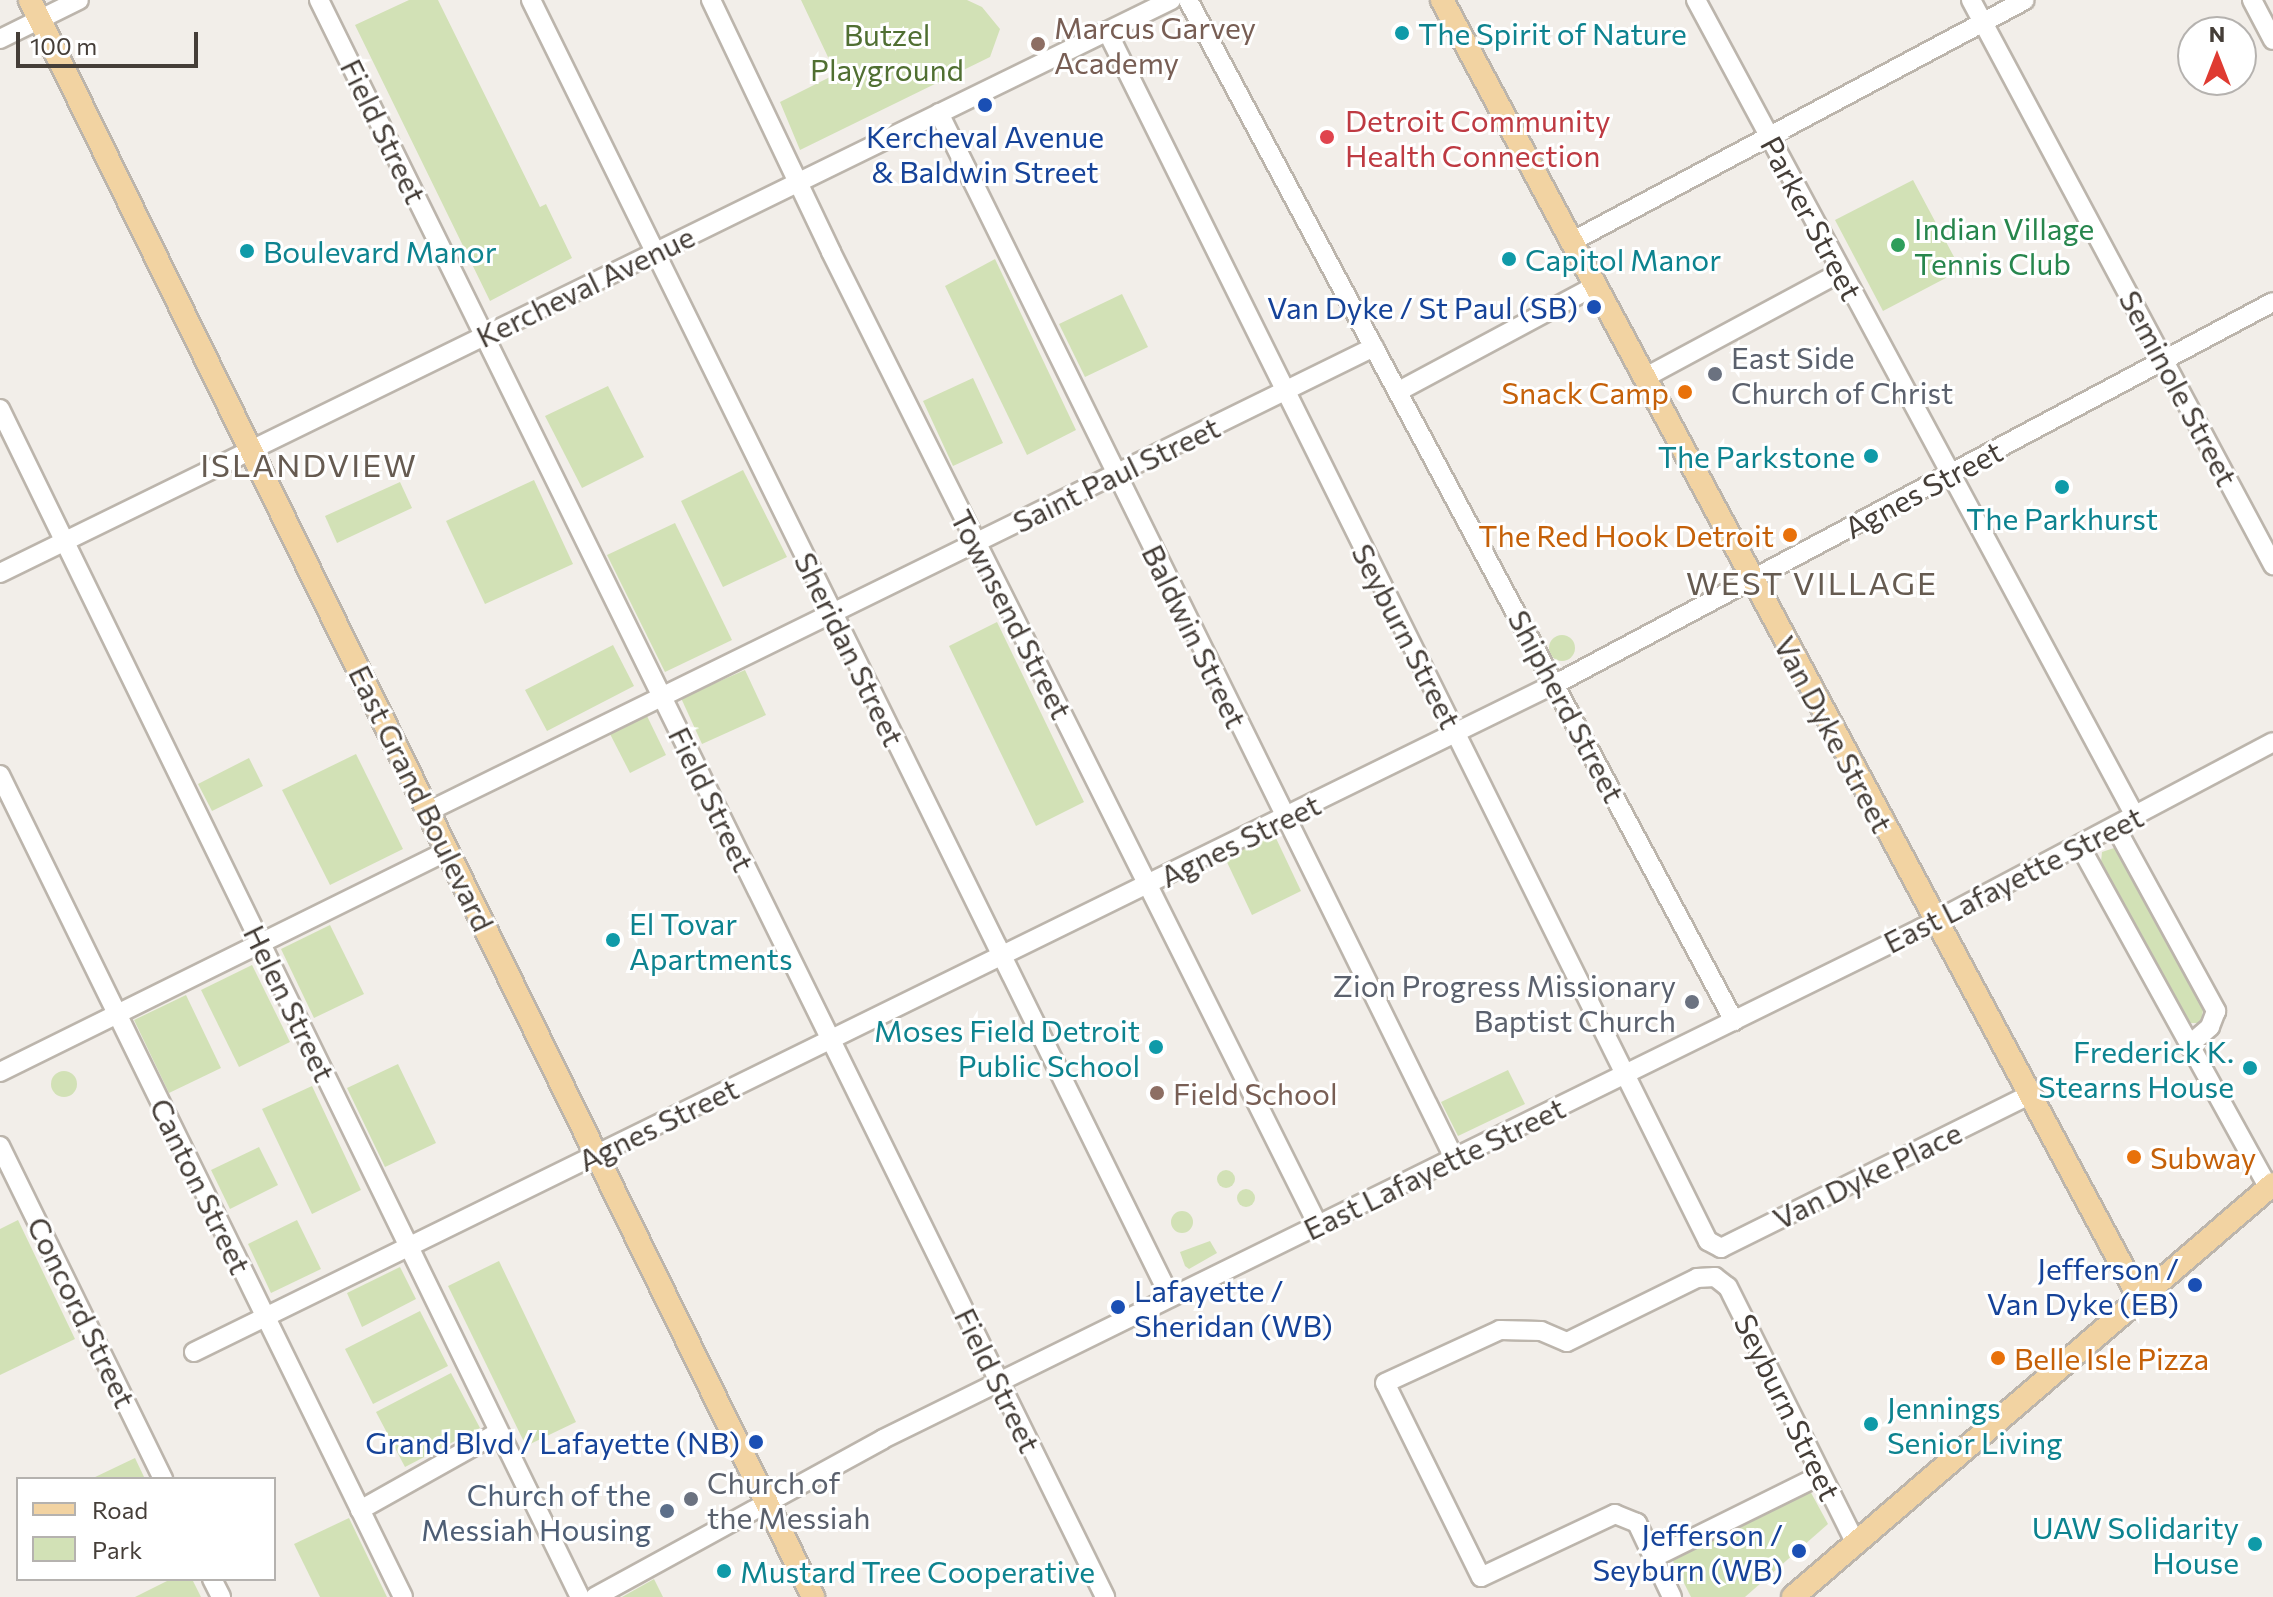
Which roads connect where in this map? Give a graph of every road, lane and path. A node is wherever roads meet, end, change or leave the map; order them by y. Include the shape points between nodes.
1 (79, 0) edge
2 (319, 0) edge
3 (531, 0) edge
4 (711, 0) edge
5 (1171, 0) edge
6 (1188, 0) edge
7 (1442, 0) edge
8 (1696, 0) edge
9 (1971, 0) edge
10 (2025, 0) edge
11 (2252, 0) edge
12 (35, 10) edge
13 (1983, 22) junction
14 (1107, 31) junction
15 (0, 39) edge
16 (2273, 40) edge
17 (939, 113) junction
18 (1768, 137) junction
19 (799, 182) junction
20 (1571, 242) junction
21 (657, 251) junction
22 (1841, 272) junction
23 (1595, 286) junction
24 (2273, 302) edge
25 (485, 336) junction
26 (1374, 347) junction
27 (2163, 360) junction
28 (1644, 378) junction
29 (1284, 391) junction
30 (1399, 391) junction
31 (0, 409) edge
32 (251, 447) junction
33 (1115, 474) junction
34 (1951, 474) junction
35 (65, 542) junction
36 (976, 542) junction
37 (2273, 565) edge
38 (0, 573) edge
39 (1752, 580) junction
40 (832, 613) junction
41 (1555, 684) junction
42 (662, 697) junction
43 (1456, 733) junction
44 (2273, 742) edge
45 (0, 775) edge
46 (427, 812) junction
47 (2135, 816) junction
48 (1285, 818) junction
49 (2116, 828) junction
50 (2080, 846) junction
51 (447, 851) junction
52 (1148, 885) junction
53 (1934, 922) junction
54 (261, 944) junction
55 (1001, 956) junction
56 (117, 1015) junction
57 (1734, 1021) junction
58 (831, 1040) junction
59 (2189, 1045) junction
60 (0, 1072) edge
61 (1625, 1075) junction
62 (2027, 1096) junction
63 (0, 1146) edge
64 (597, 1154) junction
65 (1454, 1158) junction
66 (2271, 1186) edge
67 (1318, 1225) junction
68 (1708, 1241) joint
69 (408, 1246) junction
70 (1170, 1297) junction
71 (2139, 1297) junction
72 (265, 1317) junction
73 (194, 1352) dead end
74 (998, 1382) junction
75 (499, 1432) junction
76 (1821, 1475) junction
77 (162, 1477) edge
78 (766, 1499) junction
79 (360, 1510) junction
80 (1855, 1542) junction
81 (1653, 1558) junction
82 (403, 1597) edge
83 (580, 1597) edge
84 (595, 1597) edge
85 (813, 1597) edge
86 (1105, 1597) edge
87 (1672, 1597) edge
88 (1793, 1597) edge

1 - 12 street
2 - 25 street, Field Street
3 - 21 street, Sheridan Street
4 - 19 street, Townsend Street
5 - 14 street, Kercheval Avenue
6 - 26 street
7 - 20 main road, Van Dyke Street
8 - 18 street, Parker Street
9 - 13 street, Seminole Street
10 - 13 street
11 - 16 street
12 - 15 street
12 - 32 main road, East Grand Boulevard
13 - 18 street
13 - 27 street, Seminole Street
14 - 17 street, Kercheval Avenue
14 - 29 street, Seyburn Street
17 - 19 street, Kercheval Avenue
17 - 33 street, Baldwin Street
18 - 20 street
18 - 22 street, Parker Street
19 - 21 street, Kercheval Avenue
19 - 36 street, Townsend Street
20 - 23 main road, Van Dyke Street
21 - 25 street, Kercheval Avenue
21 - 40 street, Sheridan Street
22 - 28 street
22 - 34 street, Parker Street
23 - 28 main road, Van Dyke Street
23 - 30 street
24 - 27 street, Agnes Street
25 - 32 street, Kercheval Avenue
25 - 42 street, Field Street
26 - 29 street, Saint Paul Street
26 - 30 street, Shipherd Street
27 - 34 street, Agnes Street
27 - 37 street, Seminole Street
28 - 39 main road, Van Dyke Street
29 - 33 street, Saint Paul Street
29 - 43 street, Seyburn Street
30 - 41 street, Shipherd Street
31 - 35 street, Helen Street
32 - 35 street, Kercheval Avenue
32 - 46 main road, East Grand Boulevard
33 - 36 street, Saint Paul Street
33 - 48 street, Baldwin Street
34 - 39 street, Agnes Street
34 - 47 street, Parker Street
35 - 38 street, Kercheval Avenue
35 - 54 street, Helen Street
36 - 40 street, Saint Paul Street
36 - 52 street, Townsend Street
39 - 41 street, Agnes Street
39 - 53 main road, Van Dyke Street
40 - 42 street, Saint Paul Street
40 - 55 street, Sheridan Street
41 - 43 street, Agnes Street
41 - 57 street, Shipherd Street
42 - 46 street, Saint Paul Street
42 - 58 street, Field Street
43 - 48 street, Agnes Street
43 - 61 street, Seyburn Street
44 - 47 street, East Lafayette Street
45 - 56 street, Canton Street
46 - 51 main road, East Grand Boulevard
47 - 49 street, East Lafayette Street
48 - 52 street, Agnes Street
48 - 65 street, Baldwin Street
49 - 50 street, East Lafayette Street
49 - 59 street via 2216,1011 2210,1027
50 - 53 street, East Lafayette Street
50 - 59 street
51 - 54 street
51 - 64 main road, East Grand Boulevard
52 - 55 street, Agnes Street
52 - 67 street, Townsend Street
53 - 57 street, East Lafayette Street
53 - 62 main road, Van Dyke Street
54 - 56 street
54 - 69 street, Helen Street
55 - 58 street, Agnes Street
55 - 70 street, Sheridan Street
56 - 60 street
56 - 72 street, Canton Street
57 - 61 street, East Lafayette Street
58 - 64 street, Agnes Street
58 - 74 street, Field Street
59 - 66 street
61 - 65 street, East Lafayette Street
61 - 68 street, Seyburn Street
62 - 68 street, Van Dyke Place via 1721,1248
62 - 71 main road, Van Dyke Street
63 - 77 street, Concord Street
64 - 69 street, Agnes Street
64 - 78 main road, East Grand Boulevard
65 - 67 street, East Lafayette Street
66 - 71 main road
67 - 70 street, East Lafayette Street
69 - 72 street, Agnes Street
69 - 75 street, Helen Street
70 - 74 street, East Lafayette Street
71 - 80 main road
72 - 73 street, Agnes Street
72 - 79 street, Canton Street
74 - 78 street, East Lafayette Street
74 - 86 street, Field Street
75 - 79 street
75 - 83 street, Helen Street
76 - 80 street, Seyburn Street
76 - 81 street
76 - 81 street, Seyburn Street via 1728,1287 1715,1277 1697,1278 1567,1342 1541,1331 1500,1330 1385,1383 1481,1577 1602,1517 1622,1515 1637,1523
78 - 84 street, East Lafayette Street
78 - 85 main road, East Grand Boulevard
79 - 82 street, Canton Street
80 - 88 main road
81 - 87 street

